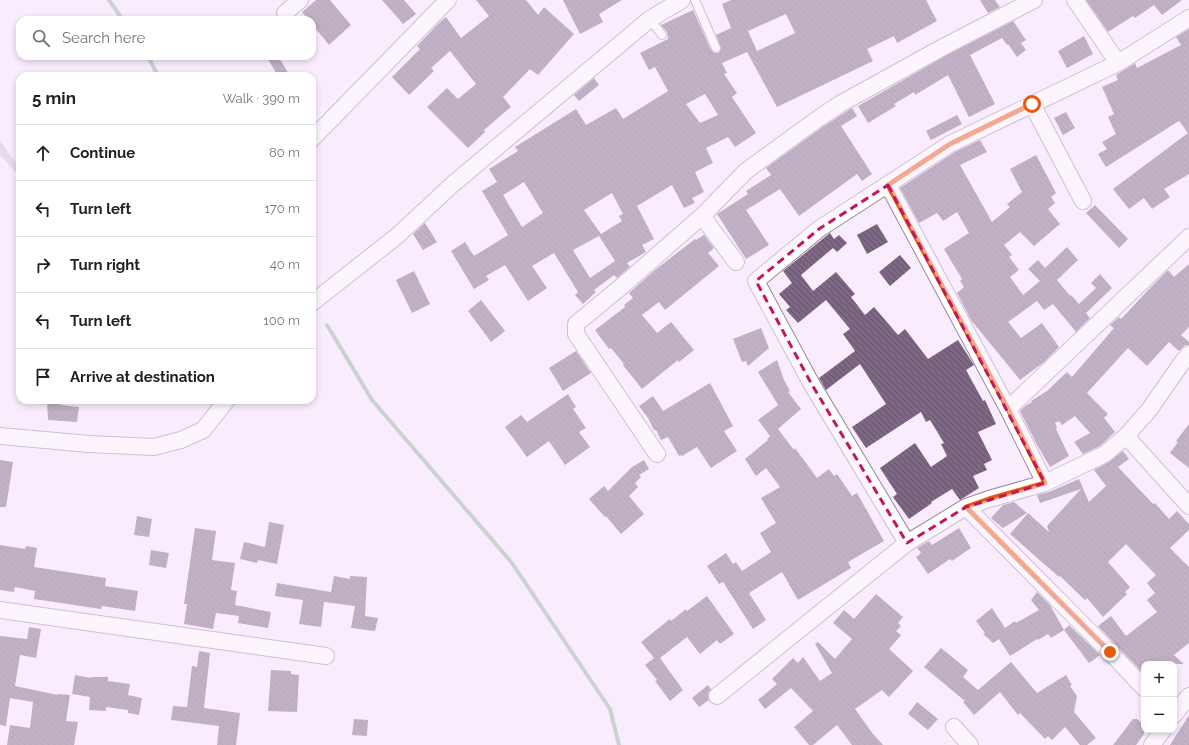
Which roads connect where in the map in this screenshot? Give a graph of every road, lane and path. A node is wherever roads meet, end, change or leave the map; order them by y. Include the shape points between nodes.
1 (300, 0) edge
2 (448, 0) edge
3 (682, 0) edge
4 (696, 0) edge
5 (1034, 0) edge
6 (1075, 0) edge
7 (285, 13) dead end
8 (1189, 18) edge
9 (650, 19) junction
10 (662, 35) dead end
11 (716, 48) dead end
12 (1118, 63) junction
13 (1032, 104) junction
14 (316, 135) edge
15 (888, 185) junction
16 (1083, 201) dead end
17 (702, 216) junction
18 (1189, 237) edge
19 (736, 262) dead end
20 (316, 300) edge
21 (1189, 354) edge
22 (224, 404) edge
23 (1008, 409) junction
24 (0, 436) edge
25 (1126, 436) junction
26 (657, 454) dead end
27 (1045, 483) junction
28 (1189, 506) edge
29 (966, 507) junction
30 (907, 543) junction
31 (0, 610) edge
32 (326, 656) dead end
33 (1141, 685) edge
34 (717, 696) dead end
35 (1189, 696) edge
36 (1177, 711) edge
37 (954, 727) dead end
38 (1161, 733) edge
39 (970, 745) edge
40 (1152, 745) edge

1 - 7 street
2 - 14 street
3 - 9 street
4 - 11 lane
5 - 17 street via 840,104 746,171
6 - 12 street
8 - 12 street
9 - 10 lane
9 - 20 street via 453,184 397,236
12 - 13 street
13 - 15 street via 950,144
13 - 16 street
15 - 23 street
15 - 30 street via 819,229 756,281 811,383
17 - 19 street
17 - 26 street via 576,324 576,334
18 - 23 street
21 - 25 street via 1149,410
22 - 24 street via 204,430 181,440 154,447
23 - 27 street
25 - 27 street via 1105,454
25 - 28 street
27 - 29 street
29 - 30 street
29 - 33 street
30 - 34 street
31 - 32 street
35 - 36 street
37 - 39 street
38 - 40 street

